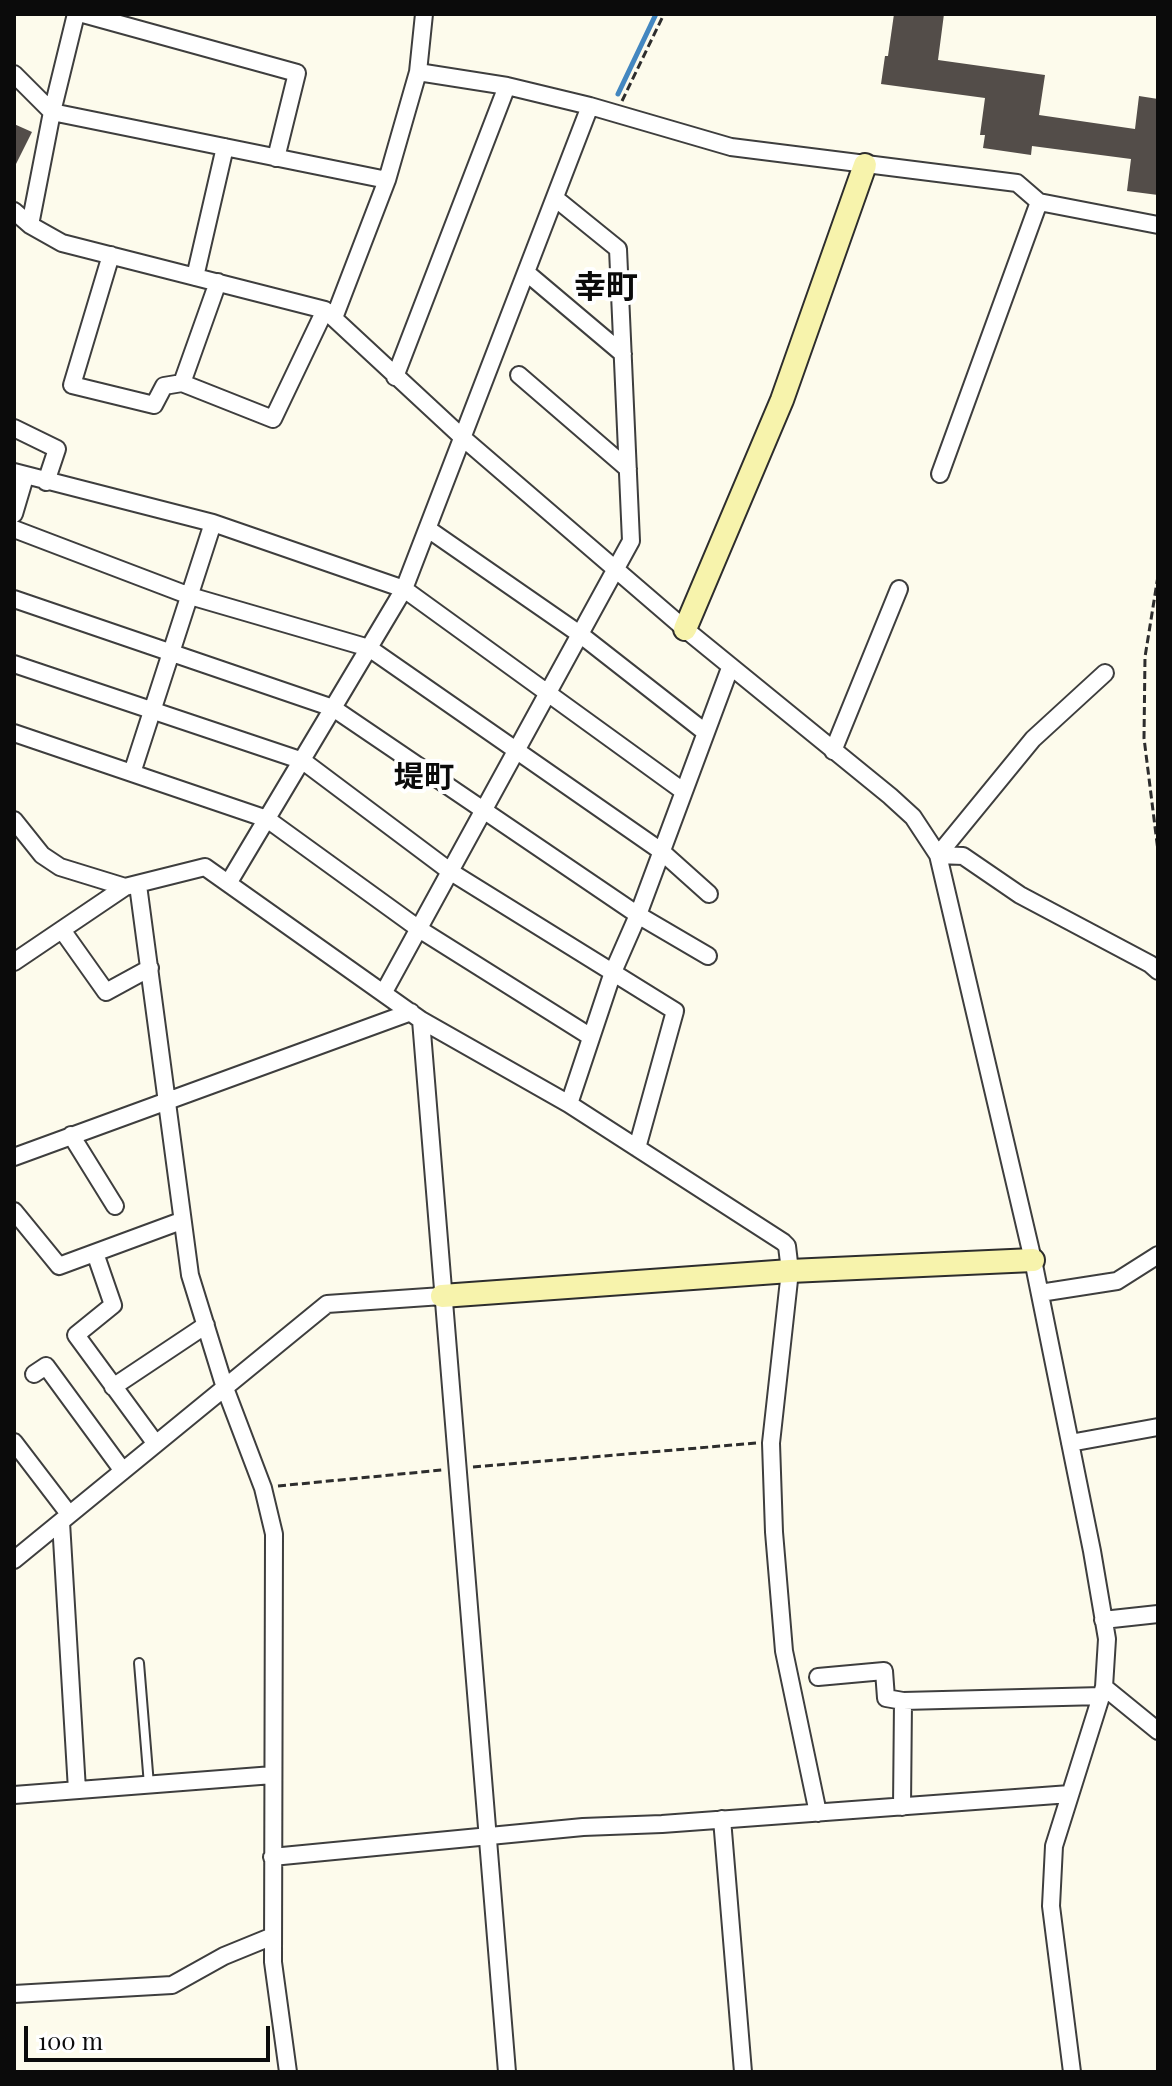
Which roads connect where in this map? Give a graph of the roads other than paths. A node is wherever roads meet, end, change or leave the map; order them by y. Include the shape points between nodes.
1 (76, 14) edge
2 (83, 14) edge
3 (424, 14) edge
4 (418, 72) junction
5 (14, 74) edge
6 (507, 86) junction
7 (590, 106) junction
8 (52, 112) junction
9 (225, 147) junction
10 (276, 158) junction
11 (865, 165) junction
12 (387, 180) junction
13 (555, 198) junction
14 (1039, 202) junction
15 (14, 211) edge
16 (30, 225) junction
17 (1158, 225) edge
18 (111, 255) junction
19 (527, 273) junction
20 (195, 277) junction
21 (218, 282) junction
22 (330, 314) junction
23 (623, 354) junction
24 (519, 375) dead end
25 (395, 377) junction
26 (182, 383) junction
27 (14, 428) edge
28 (463, 438) junction
29 (628, 469) junction
30 (940, 474) dead end
31 (19, 475) edge
32 (46, 482) junction
33 (14, 514) edge
34 (213, 523) junction
35 (14, 529) edge
36 (428, 529) junction
37 (617, 571) junction
38 (404, 589) junction
39 (899, 589) dead end
40 (190, 596) junction
41 (14, 599) edge
42 (685, 629) junction
43 (581, 635) junction
44 (369, 648) junction
45 (171, 654) junction
46 (14, 664) edge
47 (730, 668) junction
48 (1105, 673) dead end
49 (549, 694) junction
50 (333, 708) junction
51 (152, 711) junction
52 (705, 732) junction
53 (14, 733) edge
54 (833, 751) junction
55 (516, 752) junction
56 (303, 761) junction
57 (132, 773) junction
58 (683, 791) junction
59 (484, 812) junction
60 (267, 819) junction
61 (14, 820) edge
62 (661, 851) junction
63 (938, 855) junction
64 (451, 872) junction
65 (229, 882) junction
66 (132, 886) junction
67 (709, 894) dead end
68 (638, 915) junction
69 (419, 929) junction
70 (62, 930) junction
71 (708, 956) dead end
72 (14, 962) edge
73 (150, 968) junction
74 (1158, 971) edge
75 (613, 972) junction
76 (384, 992) junction
77 (416, 1016) junction
78 (591, 1037) junction
79 (167, 1100) junction
80 (569, 1104) junction
81 (71, 1135) junction
82 (637, 1148) junction
83 (15, 1152) edge
84 (115, 1206) dead end
85 (14, 1211) edge
86 (181, 1221) junction
87 (95, 1253) junction
88 (1158, 1255) edge
89 (1033, 1260) junction
90 (790, 1271) junction
91 (1040, 1293) junction
92 (442, 1296) junction
93 (206, 1325) junction
94 (34, 1374) dead end
95 (113, 1387) junction
96 (225, 1388) junction
97 (1158, 1427) edge
98 (14, 1442) edge
99 (1070, 1443) junction
100 (156, 1444) junction
101 (123, 1471) junction
102 (65, 1518) junction
103 (15, 1557) edge
104 (1158, 1614) edge
105 (1103, 1620) junction
106 (139, 1663) dead end
107 (818, 1677) dead end
108 (1103, 1691) junction
109 (903, 1701) junction
110 (1158, 1731) edge
111 (273, 1775) junction
112 (149, 1785) junction
113 (77, 1790) junction
114 (1070, 1794) junction
115 (14, 1795) edge
116 (902, 1807) junction
117 (818, 1813) junction
118 (722, 1819) junction
119 (487, 1838) junction
120 (272, 1857) junction
121 (273, 1936) junction
122 (14, 1994) edge
123 (288, 2072) edge
124 (507, 2072) edge
125 (743, 2072) edge
126 (1072, 2072) edge

1 - 8 street
2 - 10 street via 297,73
3 - 4 street
4 - 6 street
4 - 12 street
5 - 8 street
6 - 7 street
6 - 25 street
7 - 11 street via 731,147
7 - 13 street
8 - 9 street
8 - 16 street
9 - 10 street
9 - 20 street
10 - 12 street
11 - 14 street via 1017,183
11 - 42 street via 782,400
12 - 22 street
13 - 19 street
13 - 23 street via 618,249
14 - 17 street
14 - 30 street
15 - 16 street
16 - 18 street via 62,243
18 - 20 street
18 - 26 street via 72,385 154,405 164,386
19 - 23 street
19 - 28 street
20 - 21 street
21 - 22 street
21 - 26 street
22 - 25 street
22 - 26 street via 273,419
23 - 29 street
24 - 29 street
25 - 28 street
27 - 32 street via 57,449
28 - 36 street
28 - 37 street
29 - 37 street via 631,541
31 - 32 street
31 - 33 street
32 - 34 street
34 - 38 street
34 - 40 street
35 - 40 street
36 - 38 street
36 - 43 street
37 - 42 street
37 - 43 street
38 - 44 street
38 - 49 street
39 - 54 street
40 - 44 street
40 - 45 street
41 - 45 street
42 - 47 street
43 - 49 street
43 - 52 street
44 - 50 street
44 - 55 street
45 - 50 street
45 - 51 street
46 - 51 street
47 - 52 street
47 - 54 street
48 - 63 street via 1033,739
49 - 55 street
49 - 58 street
50 - 56 street
50 - 59 street
51 - 56 street
51 - 57 street
52 - 58 street
53 - 57 street
54 - 63 street via 913,817
55 - 59 street
55 - 62 street
56 - 60 street
56 - 64 street
57 - 60 street
58 - 62 street
59 - 64 street
59 - 68 street
60 - 65 street
60 - 69 street
61 - 66 street via 42,855 60,867
62 - 67 street
62 - 68 street
63 - 74 street via 963,856 1020,895
63 - 89 street
64 - 69 street
64 - 75 street
65 - 66 street via 205,867
65 - 76 street
66 - 70 street
66 - 73 street
68 - 71 street
68 - 75 street
69 - 76 street
69 - 78 street
70 - 72 street
70 - 73 street via 106,992
73 - 79 street
75 - 78 street
75 - 82 street via 675,1011
76 - 77 street
77 - 79 street
77 - 80 street
77 - 92 street
78 - 80 street
79 - 81 street
79 - 86 street
80 - 82 street
81 - 83 street
81 - 84 street
82 - 90 street via 783,1242
85 - 87 street via 59,1266
86 - 87 street
86 - 93 street
87 - 95 street via 113,1305 76,1335
88 - 91 street via 1117,1281
89 - 90 street
89 - 91 street
90 - 92 street
90 - 117 street via 771,1443 774,1532 784,1651
91 - 99 street
92 - 96 street via 327,1304
92 - 119 street
93 - 95 street
93 - 96 street
94 - 101 street via 46,1366
95 - 100 street
96 - 100 street
96 - 111 street via 263,1488 274,1534
97 - 99 street
98 - 102 street
99 - 105 street
100 - 101 street
101 - 102 street
102 - 103 street
102 - 113 street
104 - 105 street
105 - 108 street
106 - 112 lane
107 - 109 street via 884,1671 886,1698
108 - 109 street
108 - 110 street
108 - 114 street
109 - 116 street
111 - 112 street
111 - 120 street
112 - 113 street
113 - 115 street
114 - 116 street
114 - 126 street via 1054,1846 1050,1888
116 - 117 street
117 - 118 street
118 - 119 street
118 - 125 street
119 - 120 street
119 - 124 street
120 - 121 street
121 - 122 street via 172,1985
121 - 123 street

